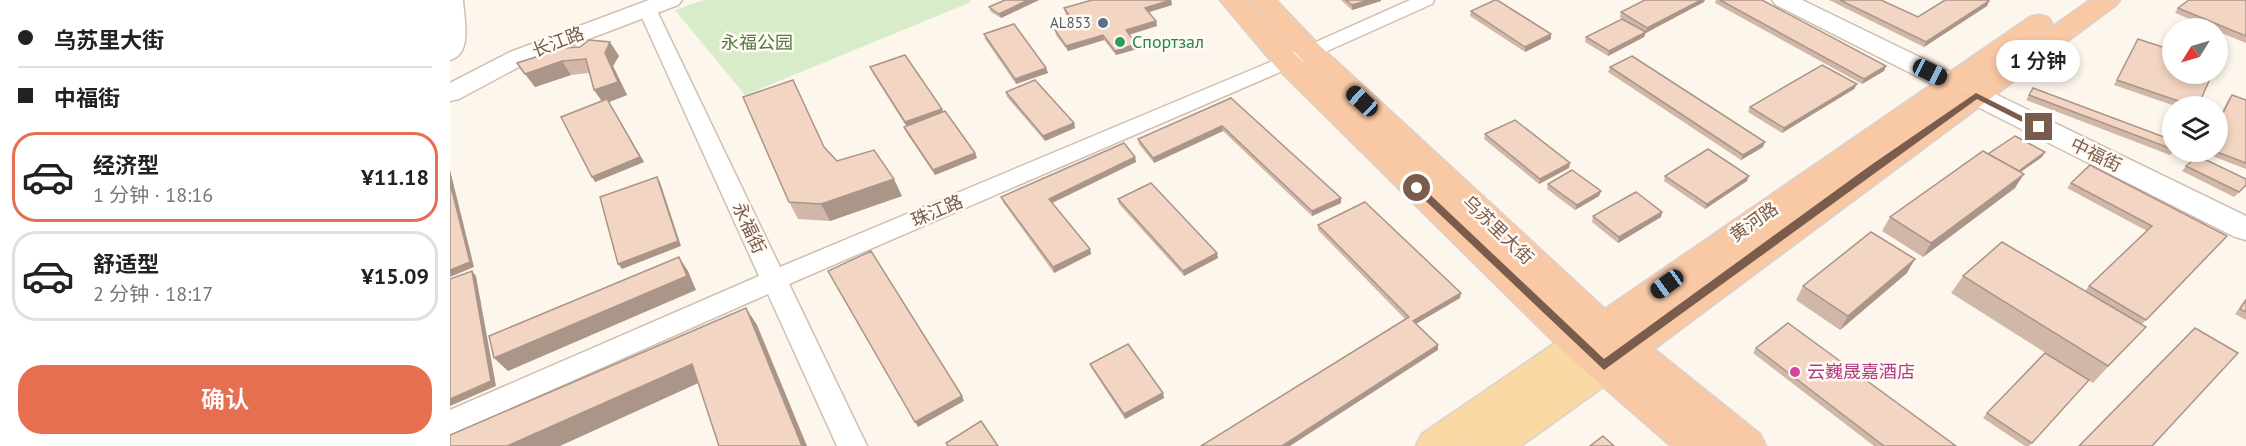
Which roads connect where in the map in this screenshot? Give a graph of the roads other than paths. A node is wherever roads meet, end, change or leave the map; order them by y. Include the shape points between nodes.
1 (454, 0) edge
2 (670, 0) edge
3 (1233, 0) edge
4 (1262, 0) edge
5 (1425, 0) edge
6 (1784, 0) edge
7 (2073, 0) edge
8 (2107, 0) edge
9 (647, 9) junction
10 (450, 54) edge
11 (1299, 57) junction
12 (1964, 89) junction
13 (450, 93) edge
14 (2246, 229) edge
15 (774, 280) junction
16 (1603, 347) junction
17 (450, 423) edge
18 (852, 446) edge
19 (1436, 446) edge
20 (1490, 446) edge
21 (1699, 446) edge
22 (1746, 446) edge

1 - 10 street via 455,48
2 - 9 street, 长江路
3 - 11 highway, 乌苏里大街
4 - 11 highway, 乌苏里大街
5 - 11 street, 珠江路
6 - 12 street, 中福街
7 - 12 highway, 黄河路
8 - 12 highway, 黄河路
9 - 13 street, 长江路 via 519,57
9 - 15 street, 永福街
11 - 15 street, 珠江路
11 - 16 highway, 乌苏里大街
12 - 14 street, 中福街
12 - 16 highway, 黄河路 via 1874,167
15 - 17 street, 珠江路
15 - 18 street, 永福街
16 - 19 main road, 黄河路
16 - 20 main road, 黄河路
16 - 21 highway, 乌苏里大街
16 - 22 highway, 乌苏里大街

